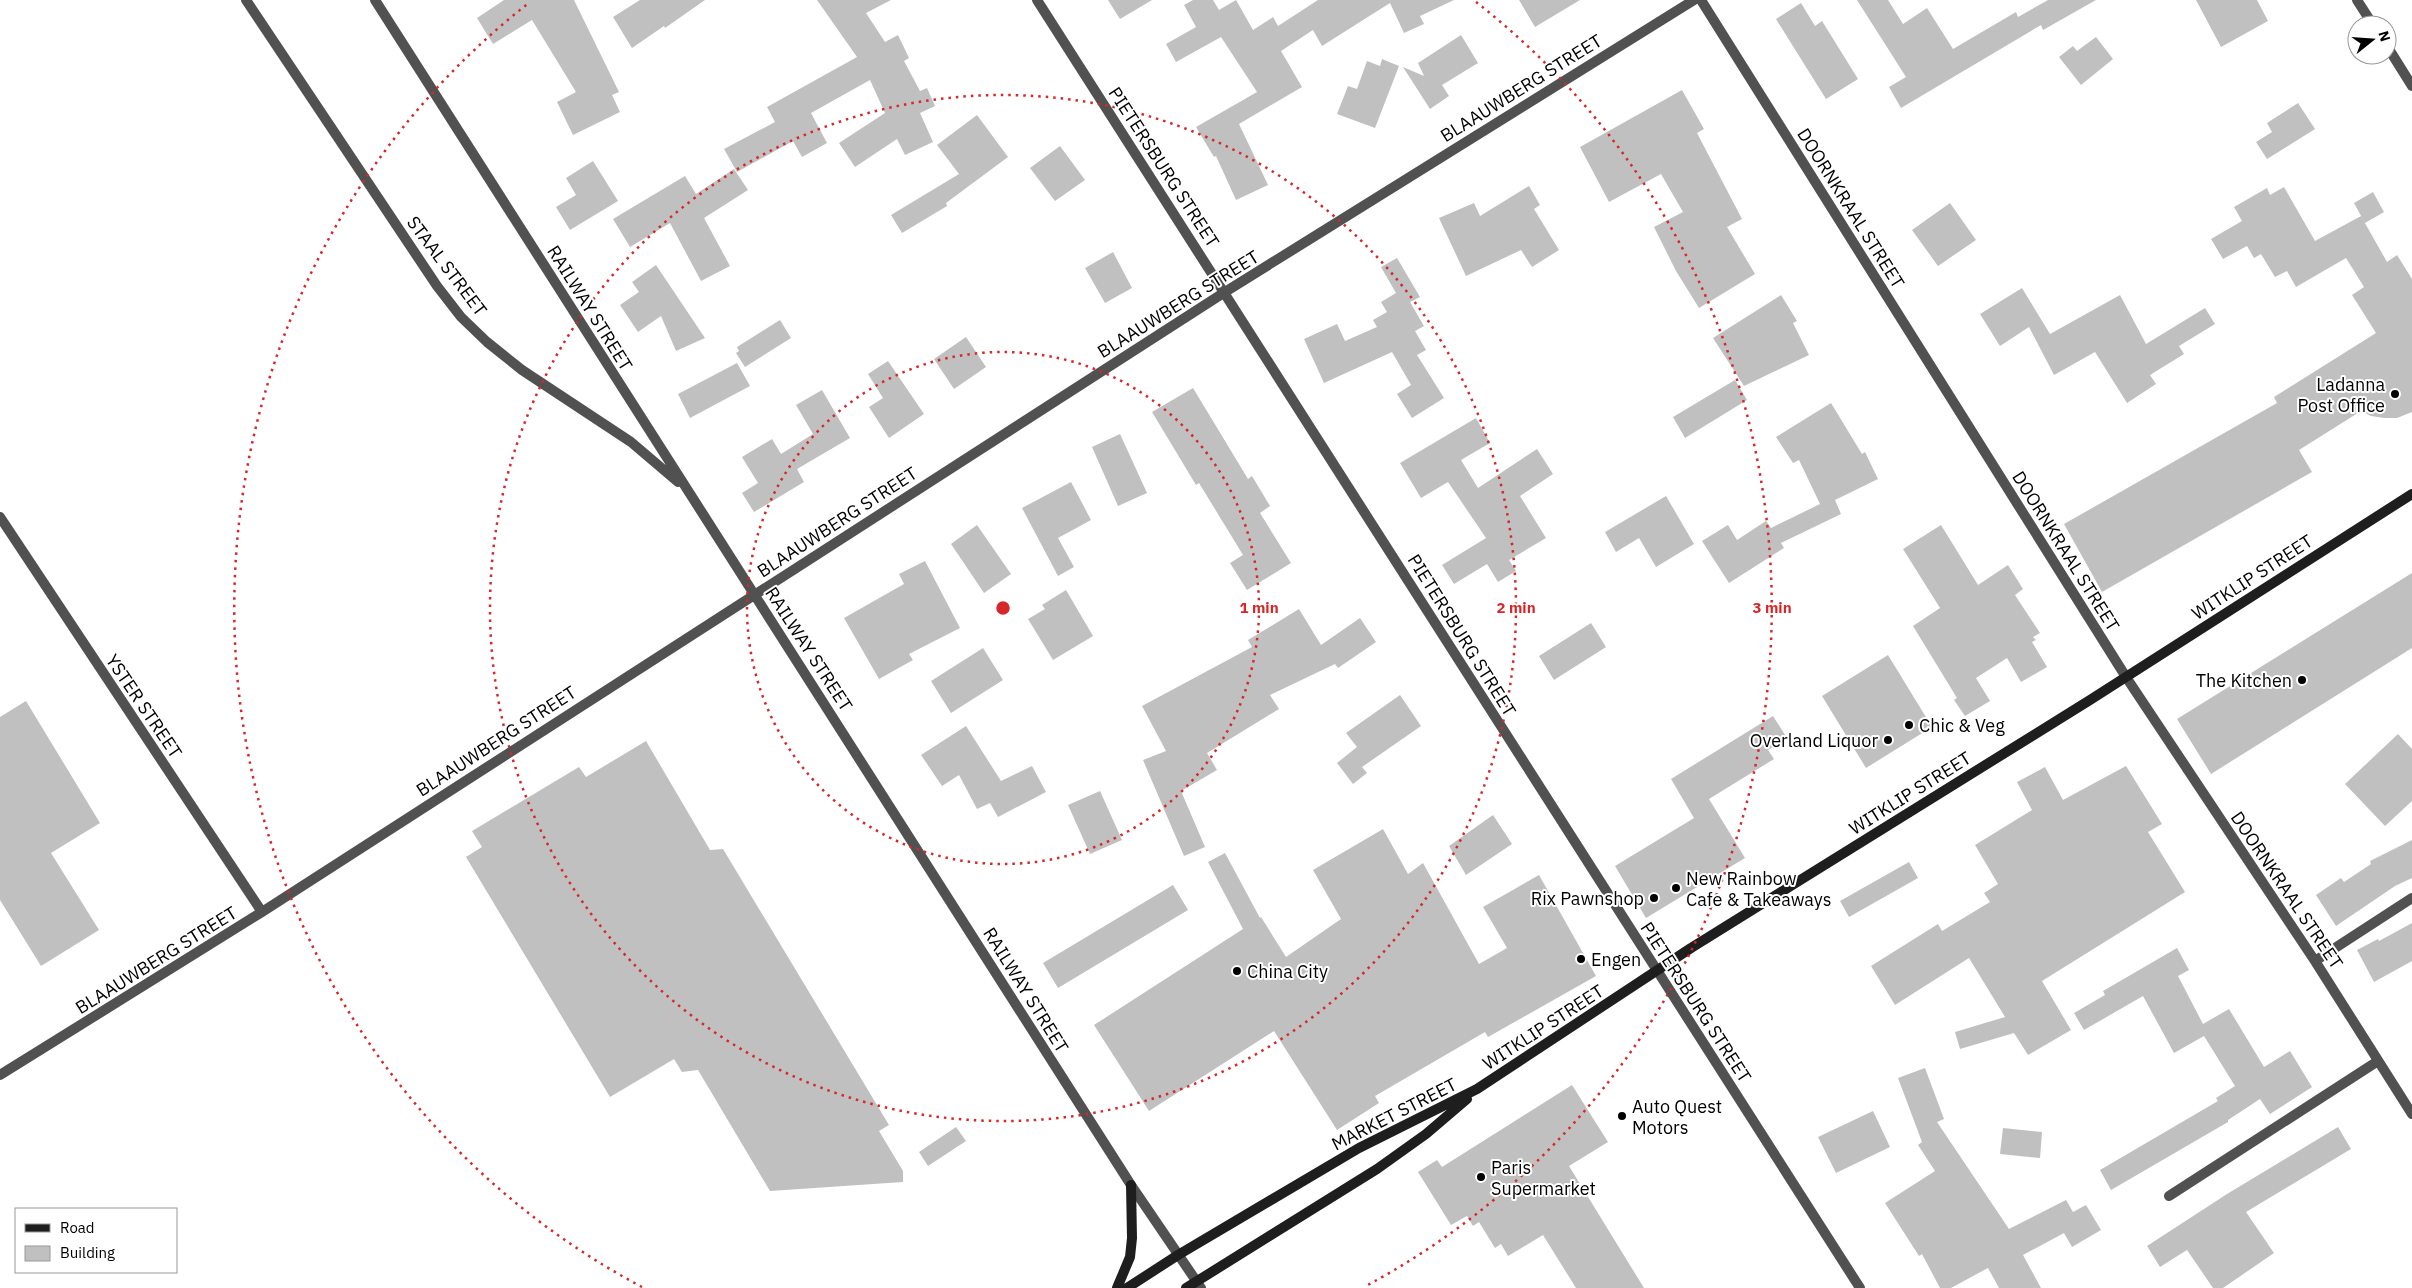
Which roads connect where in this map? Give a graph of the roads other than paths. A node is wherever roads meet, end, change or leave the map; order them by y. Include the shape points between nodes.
1 (246, 0) edge
2 (375, 0) edge
3 (1037, 0) edge
4 (1694, 0) edge
5 (1702, 0) edge
6 (2357, 0) edge
7 (2367, 15) edge
8 (2397, 62) edge
9 (2412, 86) edge
10 (1225, 292) junction
11 (686, 489) junction
12 (2412, 494) edge
13 (0, 517) edge
14 (754, 594) junction
15 (2126, 677) junction
16 (2412, 898) edge
17 (262, 912) junction
18 (2315, 961) junction
19 (1658, 972) junction
20 (2378, 1060) junction
21 (0, 1076) edge
22 (1477, 1089) junction
23 (2412, 1114) edge
24 (1131, 1185) junction
25 (2169, 1196) dead end
26 (1178, 1254) junction
27 (1199, 1285) edge
28 (1116, 1288) edge
29 (1127, 1288) edge
30 (1186, 1288) edge
31 (1860, 1288) edge

1 - 11 street, STAAL STREET via 437,286 461,316 522,370 631,442
2 - 11 street, RAILWAY STREET
3 - 10 street, PIETERSBURG STREET
4 - 10 street, BLAAUWBERG STREET
5 - 15 street, DOORNKRAAL STREET
6 - 7 street
8 - 9 street
10 - 14 street, BLAAUWBERG STREET
10 - 19 street, PIETERSBURG STREET
11 - 14 street, RAILWAY STREET
12 - 15 main road, WITKLIP STREET
13 - 17 street, YSTER STREET
14 - 17 street, BLAAUWBERG STREET
14 - 24 street, RAILWAY STREET
15 - 18 street, DOORNKRAAL STREET
15 - 19 main road, WITKLIP STREET via 1691,948
16 - 18 street
17 - 21 street, BLAAUWBERG STREET
18 - 20 street, DOORNKRAAL STREET
19 - 22 main road, WITKLIP STREET
19 - 31 street, PIETERSBURG STREET
20 - 23 street, DOORNKRAAL STREET
20 - 25 street
22 - 26 main road, MARKET STREET via 1359,1148
22 - 27 main road, MARKET STREET via 1426,1134 1377,1169
24 - 26 street, RAILWAY STREET
24 - 28 main road via 1130,1257
26 - 27 street, RAILWAY STREET
26 - 29 main road, MARKET STREET
27 - 30 main road, MARKET STREET

